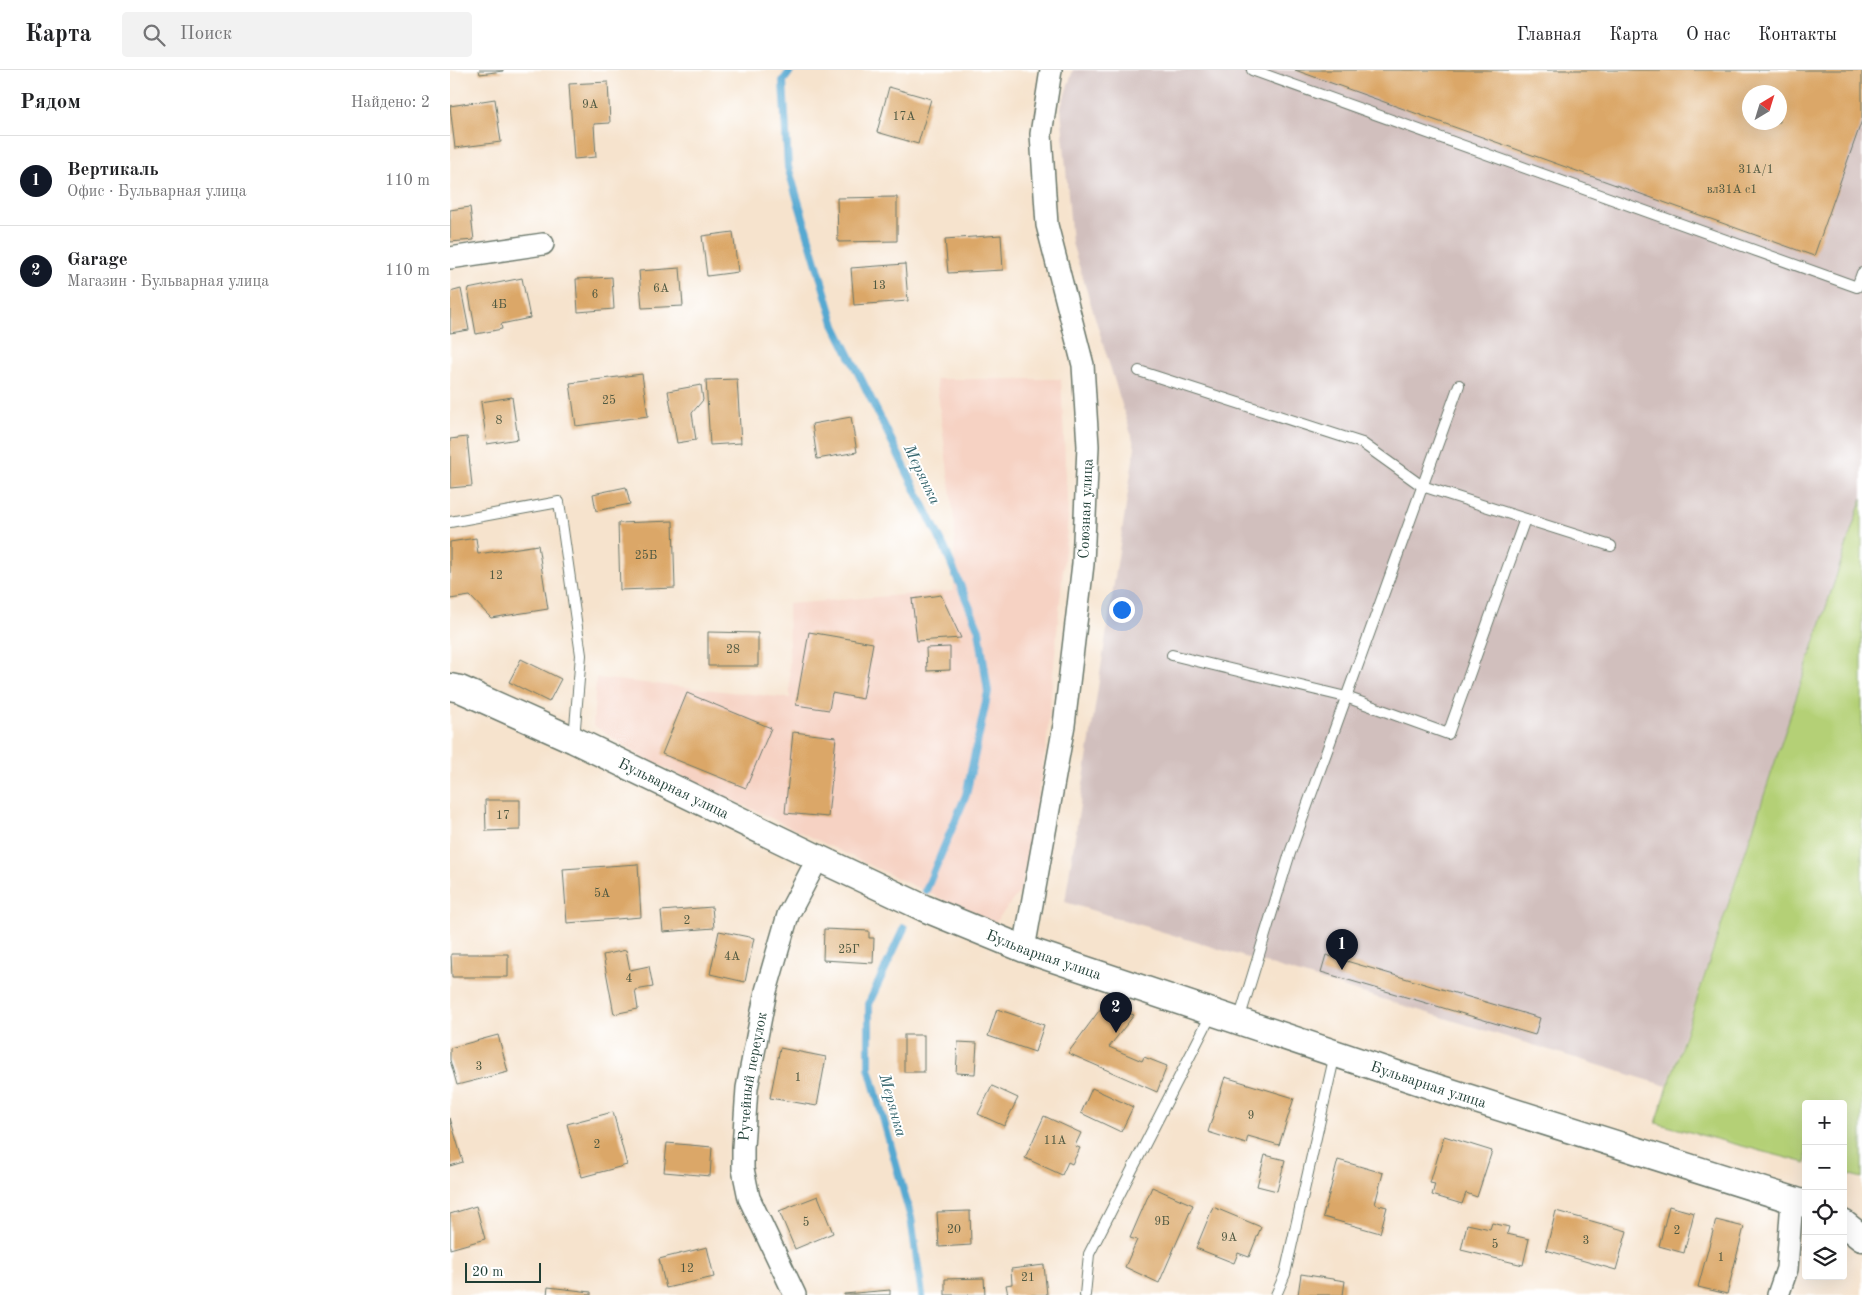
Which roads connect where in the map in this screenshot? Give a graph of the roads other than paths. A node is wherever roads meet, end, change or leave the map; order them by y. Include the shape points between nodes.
1 (1051, 70) edge
2 (1252, 70) edge
3 (543, 244) dead end
4 (450, 258) edge
5 (1862, 272) edge
6 (1139, 371) dead end
7 (1459, 385) dead end
8 (1422, 486) junction
9 (1525, 519) junction
10 (450, 522) edge
11 (1611, 546) dead end
12 (1172, 654) dead end
13 (450, 687) edge
14 (1346, 697) junction
15 (574, 740) junction
16 (818, 858) junction
17 (1024, 949) junction
18 (1213, 1012) junction
19 (1239, 1021) junction
20 (1335, 1054) junction
21 (1799, 1202) edge
22 (1847, 1213) edge
23 (1862, 1215) edge
24 (1847, 1226) edge
25 (1862, 1238) edge
26 (795, 1295) edge
27 (1085, 1295) edge
28 (1276, 1295) edge
29 (1778, 1295) edge

1 - 17 street, Союзная улица via 1041,134 1047,225 1083,365 1088,446 1083,564 1064,725
2 - 5 lane via 1857,287
3 - 4 street
6 - 8 lane via 1362,443
7 - 8 lane
8 - 9 lane
8 - 14 lane
9 - 11 lane
9 - 14 lane via 1448,734
10 - 15 lane via 559,502 581,655
12 - 14 lane
13 - 15 street, Бульварная улица
14 - 19 lane via 1290,853
15 - 16 street, Бульварная улица
16 - 17 street, Бульварная улица via 924,908
16 - 26 street, Ручейный переулок via 788,914 766,991 747,1088 743,1147 749,1198
17 - 18 street, Бульварная улица
18 - 19 street, Бульварная улица
18 - 27 lane via 1089,1254
19 - 20 street, Бульварная улица
20 - 21 street, Бульварная улица
20 - 28 lane via 1285,1274
21 - 29 street via 1787,1269
22 - 23 street
24 - 25 street

